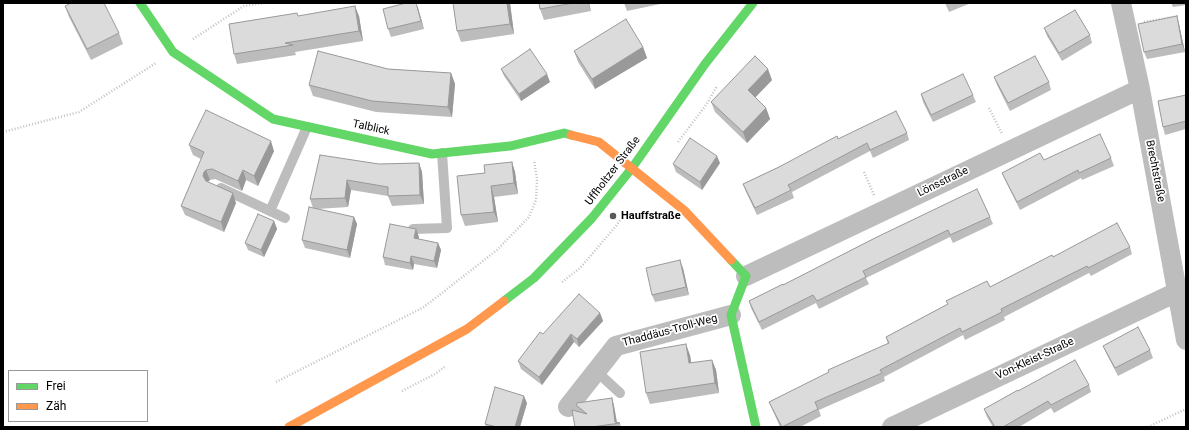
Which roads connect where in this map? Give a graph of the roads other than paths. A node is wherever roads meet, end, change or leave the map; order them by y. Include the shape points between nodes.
1 (140, 3) edge
2 (753, 3) edge
3 (1121, 3) edge
4 (1140, 89) junction
5 (307, 127) junction
6 (442, 153) junction
7 (632, 168) junction
8 (213, 185) edge
9 (270, 211) junction
10 (285, 218) dead end
11 (413, 229) edge
12 (746, 276) junction
13 (1177, 292) junction
14 (731, 315) junction
15 (1186, 340) edge
16 (596, 371) junction
17 (620, 393) dead end
18 (568, 407) dead end
19 (289, 427) edge
20 (756, 427) edge
21 (892, 427) edge

1 - 5 street, Talblick via 173,52 273,119
2 - 7 street, Uffholtzer Straße via 705,64
3 - 4 street, Brechtstraße
4 - 12 street, Lönsstraße
4 - 13 street, Brechtstraße
5 - 6 street, Talblick via 432,154
5 - 9 lane
6 - 7 street, Talblick via 510,146 564,133 599,142
6 - 11 lane via 447,228
7 - 12 street via 685,212
7 - 19 street, Uffholtzer Straße via 592,218 534,278 467,329
8 - 9 lane
9 - 10 lane
12 - 14 street
13 - 15 street, Brechtstraße
13 - 21 street, Von-Kleist-Straße
14 - 16 street, Thaddäus-Troll-Weg via 616,346
14 - 20 street
16 - 17 lane
16 - 18 street, Thaddäus-Troll-Weg

